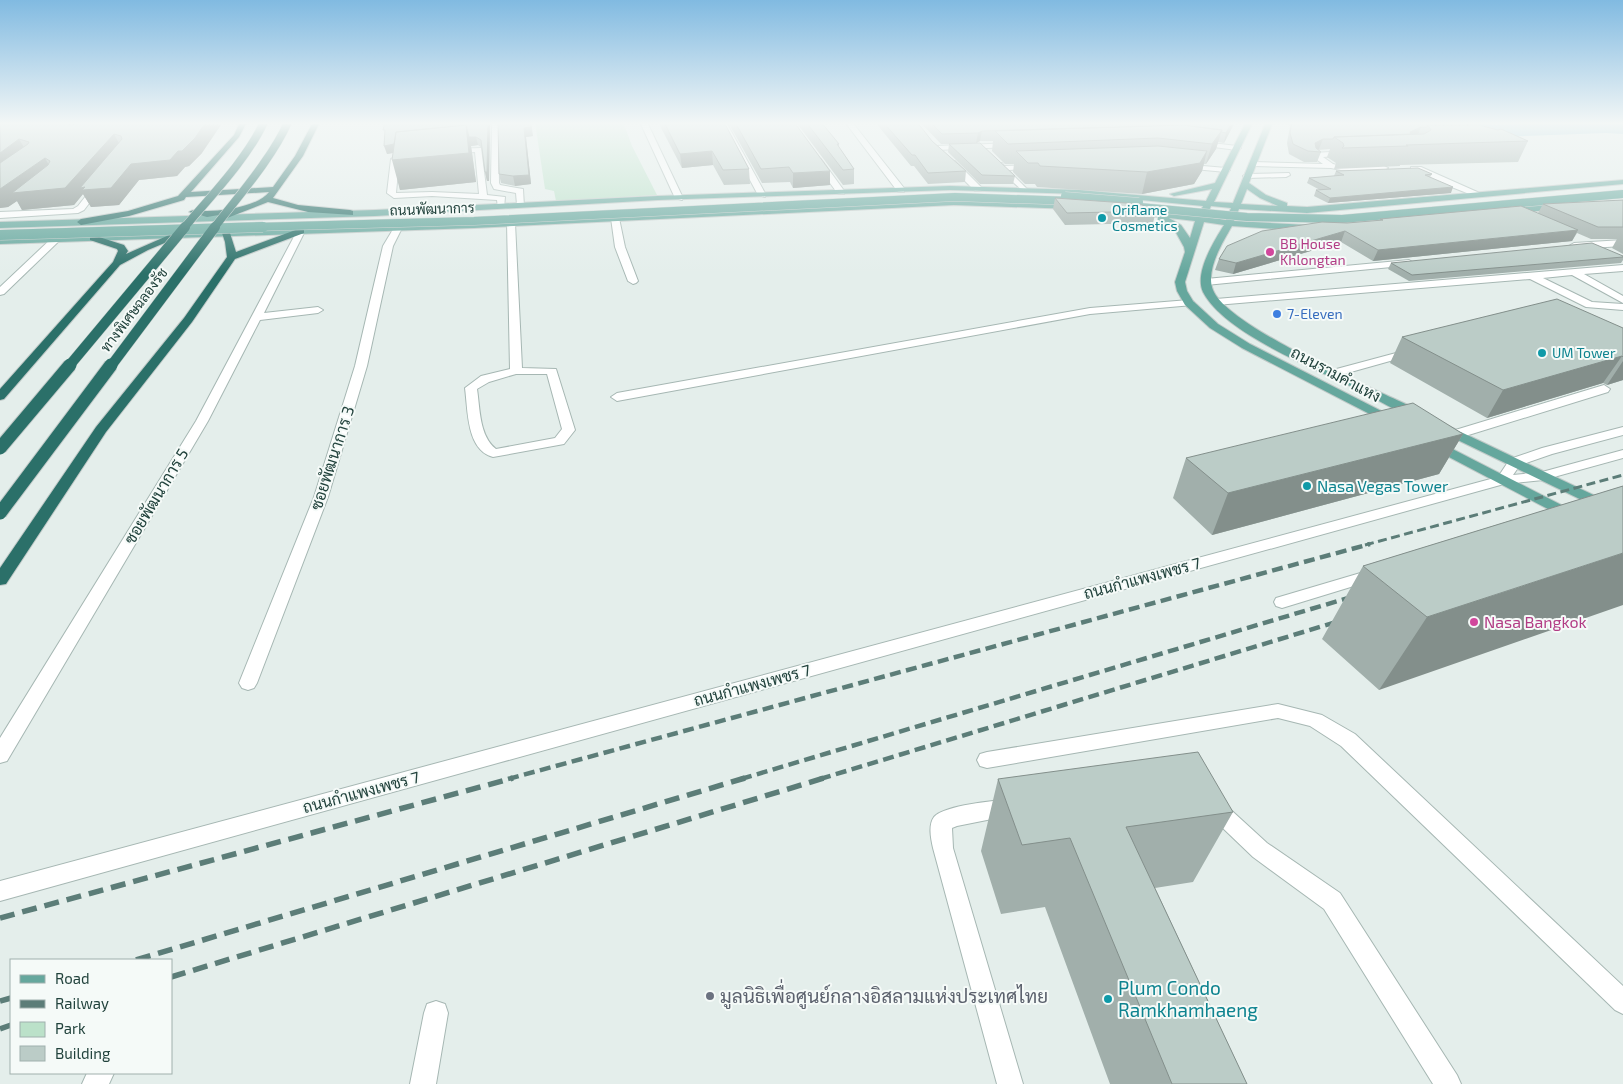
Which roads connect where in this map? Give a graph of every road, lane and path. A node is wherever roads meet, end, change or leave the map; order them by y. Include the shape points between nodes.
1 (203, 173) edge
2 (230, 173) edge
3 (256, 173) edge
4 (287, 173) edge
5 (393, 173) edge
6 (480, 173) edge
7 (495, 173) edge
8 (667, 173) edge
9 (750, 173) edge
10 (827, 173) edge
11 (887, 173) edge
12 (960, 173) edge
13 (1007, 173) edge
14 (1225, 173) edge
15 (1249, 173) edge
16 (1341, 173) edge
17 (1427, 173) edge
18 (106, 177) edge
19 (1246, 180) junction
20 (1623, 182) edge
21 (1219, 184) junction
22 (1623, 186) edge
23 (975, 188) junction
24 (1023, 189) junction
25 (274, 190) junction
26 (901, 190) junction
27 (1623, 190) edge
28 (841, 192) junction
29 (1105, 194) junction
30 (1623, 194) edge
31 (762, 195) junction
32 (1480, 195) junction
33 (182, 196) junction
34 (483, 197) junction
35 (1454, 197) junction
36 (679, 198) junction
37 (268, 199) junction
38 (1529, 199) junction
39 (1623, 201) edge
40 (23, 202) edge
41 (978, 202) junction
42 (1209, 204) junction
43 (521, 205) junction
44 (501, 206) junction
45 (1235, 206) junction
46 (241, 210) junction
47 (1307, 210) junction
48 (1515, 210) junction
49 (193, 212) junction
50 (375, 212) junction
51 (1143, 212) junction
52 (350, 214) junction
53 (4, 215) edge
54 (222, 218) junction
55 (615, 218) junction
56 (1531, 218) edge
57 (206, 220) junction
58 (1200, 220) junction
59 (0, 221) edge
60 (81, 222) junction
61 (511, 223) junction
62 (1229, 223) junction
63 (0, 225) edge
64 (398, 228) junction
65 (1326, 229) junction
66 (300, 231) junction
67 (226, 233) junction
68 (0, 235) edge
69 (176, 235) junction
70 (1272, 235) edge
71 (1572, 236) edge
72 (93, 238) junction
73 (56, 239) junction
74 (0, 241) edge
75 (1623, 243) edge
76 (1590, 244) junction
77 (1561, 247) edge
78 (1227, 249) edge
79 (1190, 253) junction
80 (1615, 255) edge
81 (232, 256) junction
82 (1211, 256) junction
83 (1424, 262) edge
84 (117, 264) junction
85 (1623, 268) edge
86 (1573, 272) junction
87 (1532, 276) junction
88 (633, 281) dead end
89 (1206, 282) junction
90 (0, 292) edge
91 (1623, 300) edge
92 (1216, 302) junction
93 (1189, 303) junction
94 (1623, 306) edge
95 (318, 310) dead end
96 (256, 317) junction
97 (1420, 350) edge
98 (516, 371) junction
99 (1333, 373) junction
100 (1604, 389) dead end
101 (0, 396) edge
102 (617, 397) dead end
103 (1406, 429) edge
104 (1623, 431) edge
105 (1458, 434) junction
106 (1423, 438) edge
107 (0, 448) edge
108 (1623, 454) edge
109 (1514, 462) junction
110 (1543, 476) junction
111 (1503, 480) junction
112 (0, 514) edge
113 (1569, 515) junction
114 (1623, 515) edge
115 (1550, 521) edge
116 (1587, 524) edge
117 (1388, 570) edge
118 (0, 580) edge
119 (1282, 602) dead end
120 (248, 683) dead end
121 (0, 755) edge
122 (987, 760) dead end
123 (1197, 795) edge
124 (1025, 806) edge
125 (0, 891) edge
126 (1623, 1002) edge
127 (436, 1013) dead end
128 (423, 1084) edge
129 (1010, 1084) edge
130 (1448, 1084) edge

1 - 33 highway
2 - 107 highway, ทางพิเศษฉลองรัช, bridge
3 - 112 highway, ทางพิเศษฉลองรัช, bridge
4 - 25 highway
5 - 34 street via 391,193 394,196
6 - 34 street
7 - 43 street via 496,187 520,190
8 - 36 street
9 - 31 street
10 - 28 street
11 - 26 street
12 - 23 street
13 - 24 street
14 - 21 main road, ถนนรามคำแหง
15 - 19 main road
16 - 19 street
17 - 32 street
18 - 53 street via 78,210
19 - 45 main road
19 - 47 main road via 1250,190 1266,199
20 - 32 main road
21 - 29 main road via 1174,194
21 - 42 main road, ถนนรามคำแหง
22 - 50 main road, ถนนพัฒนาการ, bridge via 1330,212 1270,212 1075,196 961,191 478,211
23 - 24 main road, ถนนพัฒนาการ
23 - 26 main road, ถนนพัฒนาการ
23 - 41 main road via 983,196
24 - 29 main road, ถนนพัฒนาการ
25 - 33 highway
25 - 37 highway
26 - 28 main road, ถนนพัฒนาการ
27 - 38 main road
28 - 31 main road, ถนนพัฒนาการ
29 - 42 main road, ถนนพัฒนาการ
30 - 68 main road, ถนนพัฒนาการ, bridge via 1310,220 1073,201 955,197 474,221
31 - 36 main road, ถนนพัฒนาการ
32 - 35 main road
33 - 49 highway via 187,208
33 - 60 highway via 129,213
34 - 44 street via 501,198
35 - 38 main road
35 - 47 main road
36 - 43 main road, ถนนพัฒนาการ
37 - 46 highway
37 - 52 highway via 304,210
38 - 48 main road
39 - 48 main road
40 - 53 street
41 - 51 main road, ถนนพัฒนาการ
41 - 55 main road, ถนนพัฒนาการ
42 - 45 main road, ถนนพัฒนาการ
42 - 58 main road, ถนนรามคำแหง
43 - 44 main road, ถนนพัฒนาการ
44 - 50 main road, ถนนพัฒนาการ
45 - 47 main road, ถนนพัฒนาการ
45 - 62 main road
46 - 49 highway via 207,214
46 - 54 highway
48 - 56 street
48 - 65 main road
49 - 57 highway
50 - 52 main road, ถนนพัฒนาการ
51 - 58 main road, ถนนพัฒนาการ
51 - 79 main road via 1165,219 1182,231
52 - 54 main road, ถนนพัฒนาการ
53 - 59 street
54 - 57 main road, ถนนพัฒนาการ
55 - 61 main road, ถนนพัฒนาการ
55 - 88 street via 620,247
57 - 60 main road
57 - 67 main road
57 - 69 main road
58 - 62 main road, ถนนพัฒนาการ
58 - 79 main road, ถนนรามคำแหง
60 - 63 main road
61 - 64 main road, ถนนพัฒนาการ
61 - 98 street
62 - 65 main road, ถนนพัฒนาการ
62 - 82 main road
64 - 66 main road, ถนนพัฒนาการ
64 - 120 street, ซอยพัฒนาการ 3 via 388,246 361,366 321,497
65 - 70 main road
66 - 67 main road, ถนนพัฒนาการ
66 - 81 highway
66 - 96 street, ซอยพัฒนาการ 5
67 - 69 main road, ถนนพัฒนาการ
67 - 81 highway
69 - 72 main road, ถนนพัฒนาการ
69 - 84 highway
71 - 76 street
72 - 73 main road, ถนนพัฒนาการ
72 - 84 highway via 121,246
73 - 74 main road, ถนนพัฒนาการ
73 - 90 street
75 - 76 street
76 - 77 street
76 - 80 street
78 - 82 main road
79 - 93 main road, ถนนรามคำแหง via 1180,282
81 - 118 highway via 188,320 101,430
82 - 89 main road
83 - 89 street
84 - 101 highway
85 - 86 street
86 - 87 street
86 - 91 street
87 - 92 street
87 - 94 street via 1590,305
89 - 92 main road, ถนนรามคำแหง
92 - 99 main road, ถนนรามคำแหง via 1236,322
93 - 102 street via 1090,311
93 - 103 main road, ถนนรามคำแหง via 1214,326 1246,346
95 - 96 street
96 - 121 street, ซอยพัฒนาการ 5 via 202,421
97 - 99 street
98 - 98 street via 552,371 569,430 559,441 493,453 484,446 477,430 471,388 485,379
99 - 105 main road, ถนนรามคำแหง
100 - 105 street
104 - 109 street
105 - 109 main road, ถนนรามคำแหง
106 - 111 main road
108 - 110 street, ถนนกำแพงเพชร 7
109 - 110 main road, ถนนรามคำแหง
109 - 111 street
110 - 111 street, ถนนกำแพงเพชร 7
110 - 114 main road, ถนนรามคำแหง
111 - 113 main road
111 - 125 street, ถนนกำแพงเพชร 7
113 - 115 street
113 - 116 main road
117 - 119 street
122 - 126 street via 1278,711 1315,720 1348,740
123 - 130 street via 1260,850 1332,901
124 - 129 street via 952,818 941,827 943,848
127 - 128 street

